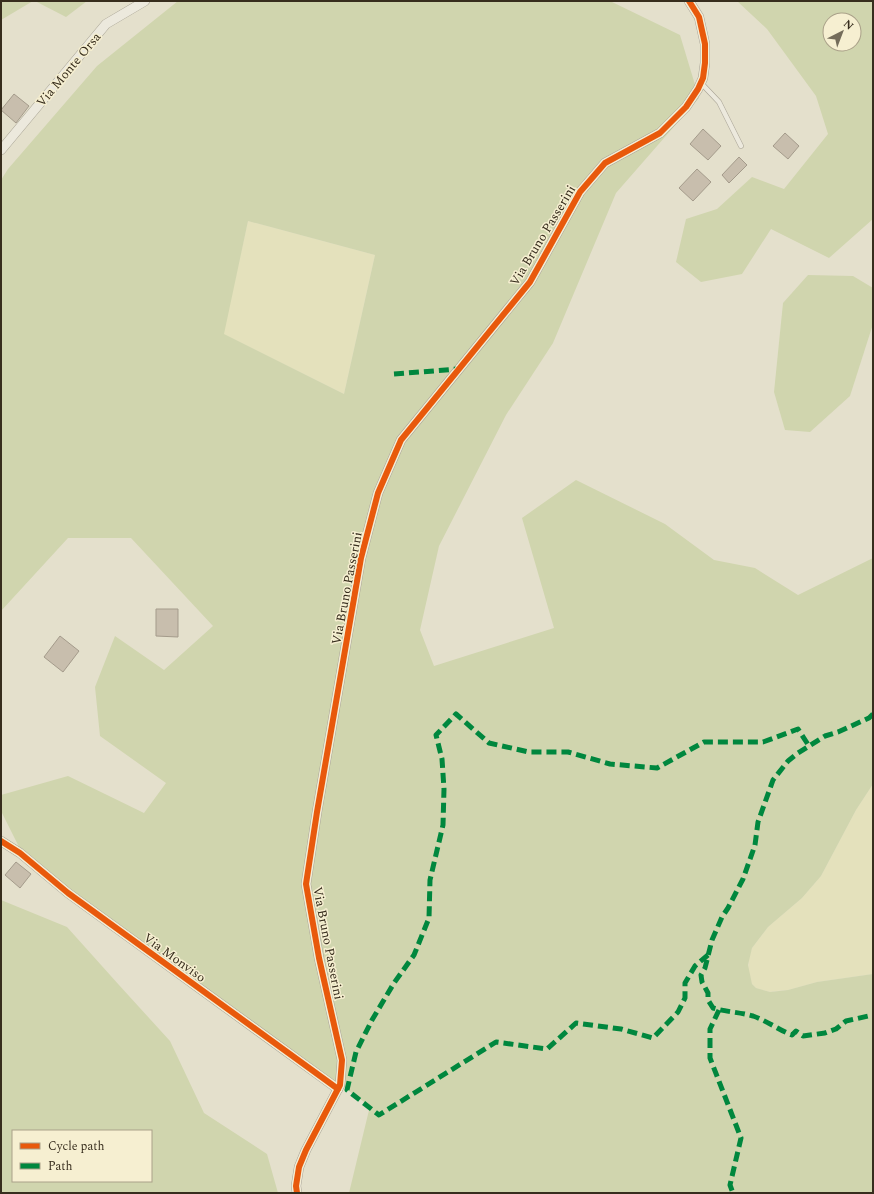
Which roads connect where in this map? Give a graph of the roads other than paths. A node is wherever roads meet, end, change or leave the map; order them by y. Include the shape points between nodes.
1 (145, 1) edge
2 (689, 1) edge
3 (701, 83) junction
4 (741, 146) dead end
5 (1, 150) edge
6 (1, 841) edge
7 (338, 1089) junction
8 (297, 1193) edge

1 - 5 street, Via Monte Orsa via 106,24
2 - 3 street, Via Bruno Passerini via 699,17 705,44
3 - 4 lane via 718,102
3 - 7 street, Via Bruno Passerini via 686,107 660,133 605,164 580,192 530,282 401,440 378,493 361,558 306,884 319,958 342,1060
6 - 7 street, Via Monviso via 20,853 68,893
7 - 8 street, Via Bruno Passerini via 299,1167

